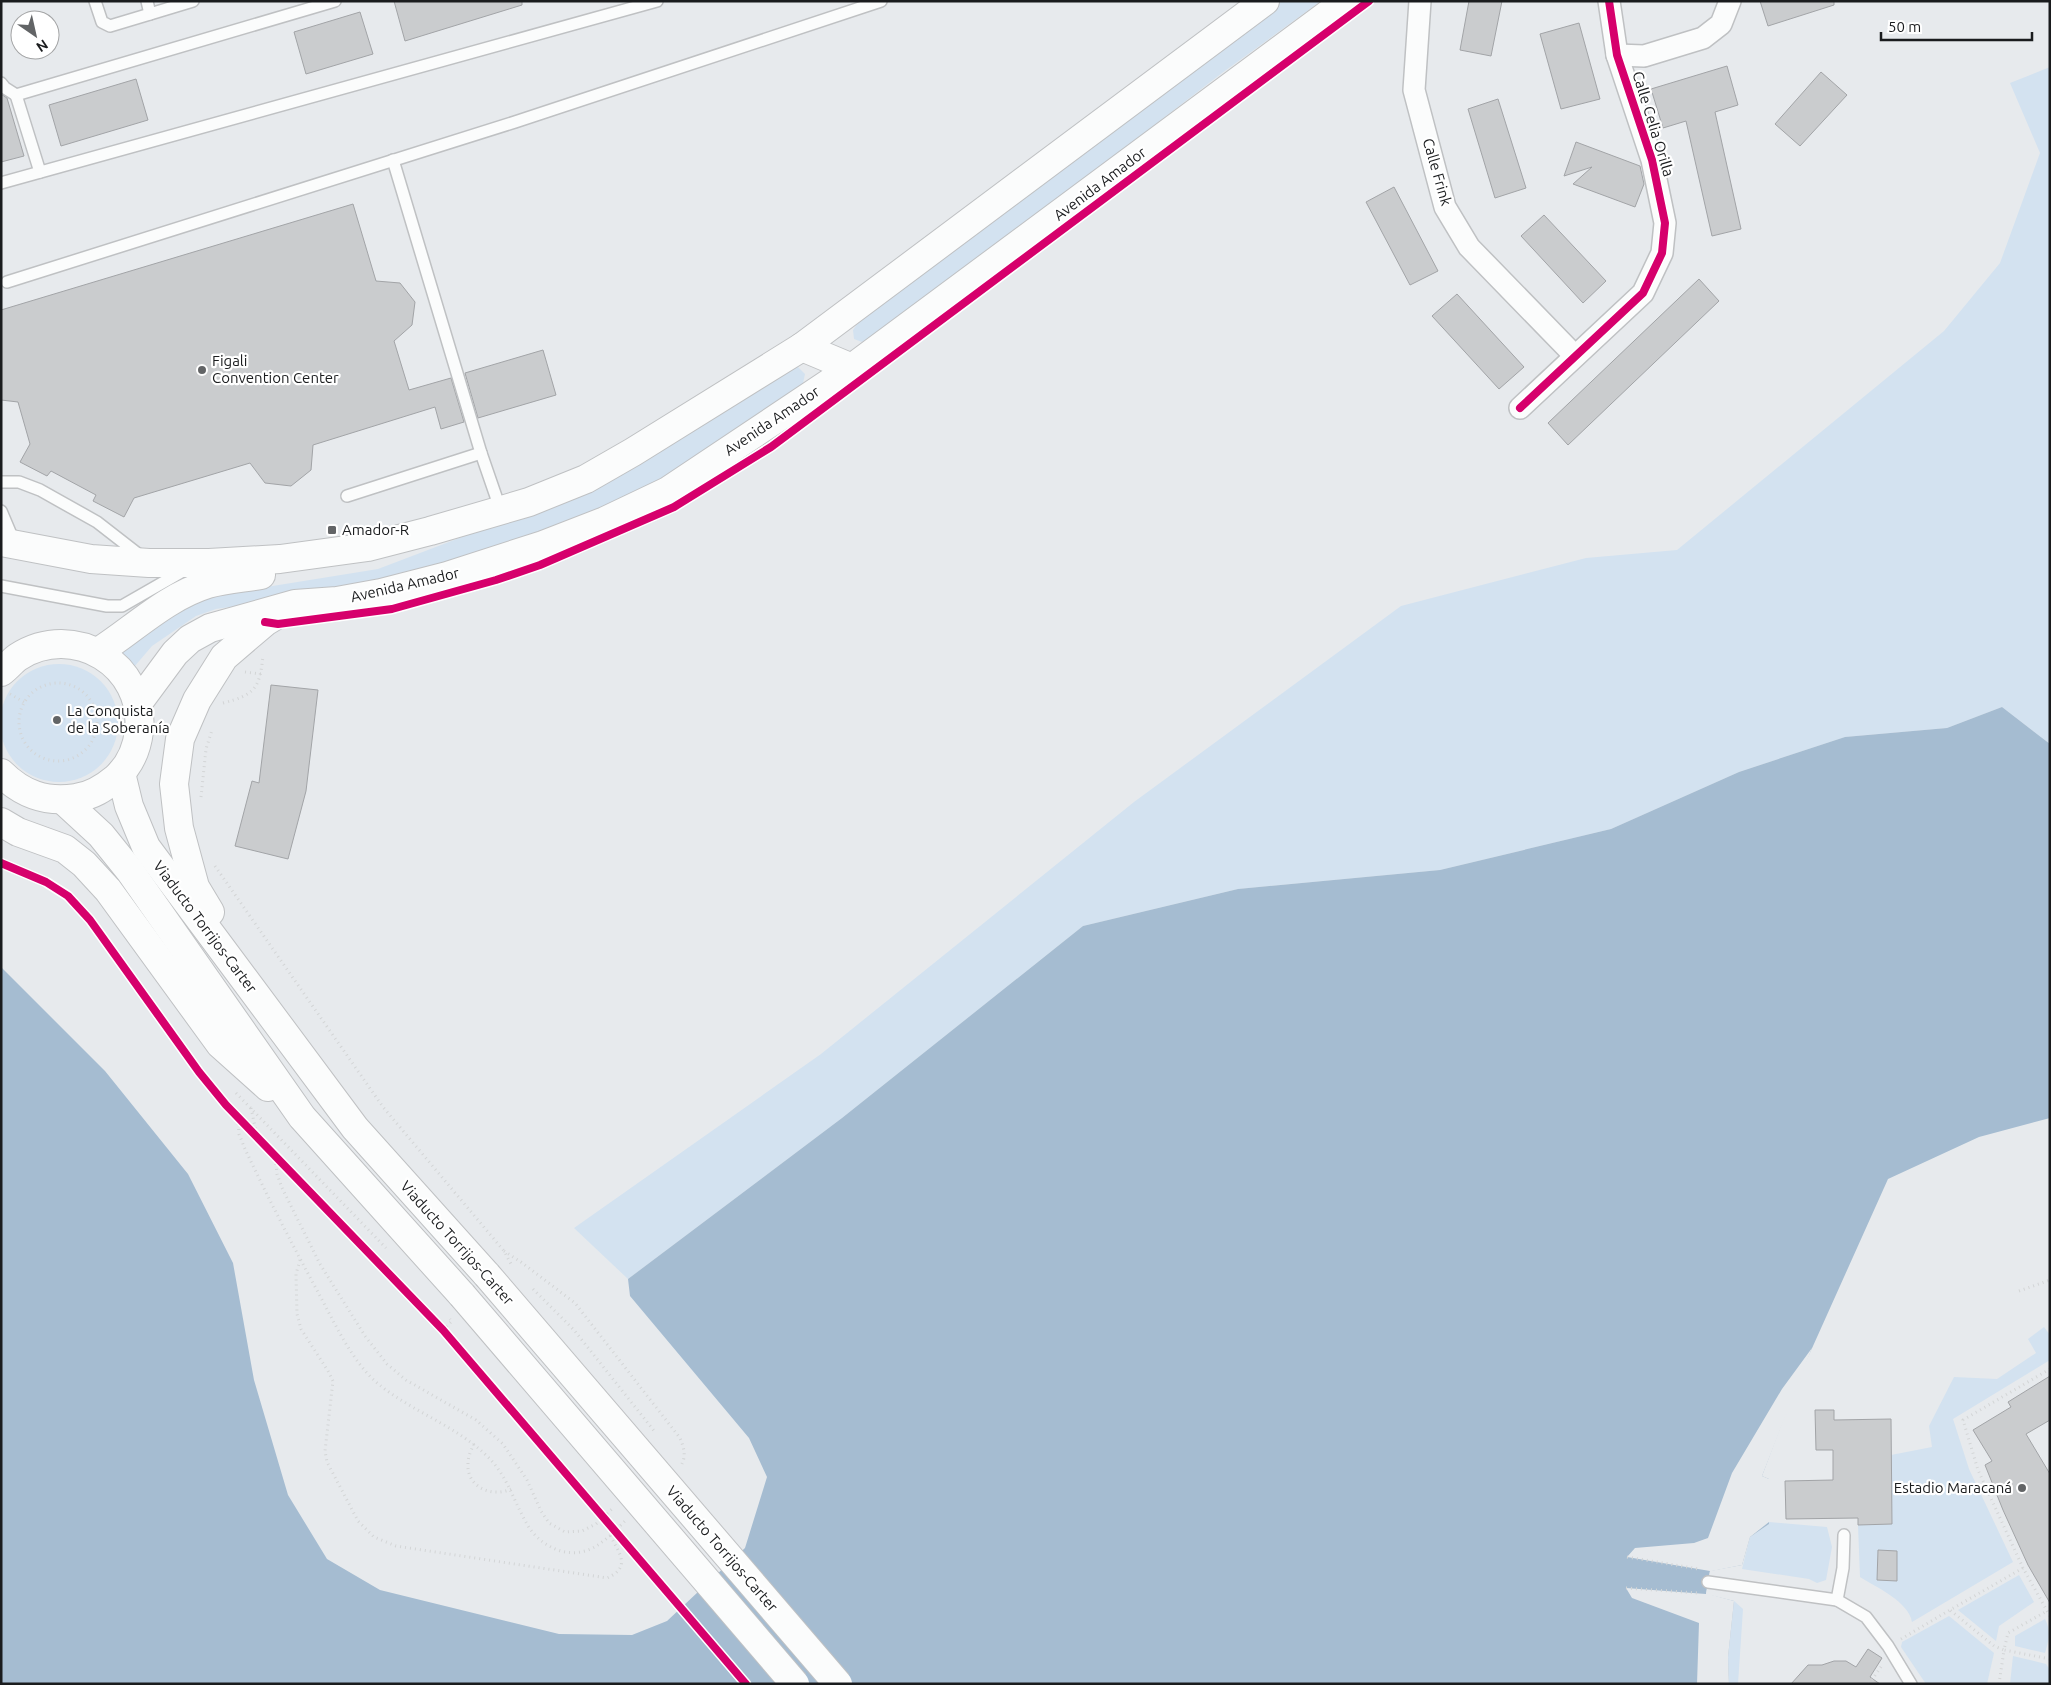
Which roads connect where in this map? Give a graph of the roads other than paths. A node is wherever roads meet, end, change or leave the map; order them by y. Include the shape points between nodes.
1 (95, 1) edge
2 (146, 1) edge
3 (194, 1) edge
4 (335, 1) edge
5 (656, 1) edge
6 (881, 1) edge
7 (1264, 1) edge
8 (1346, 1) edge
9 (1420, 1) edge
10 (1609, 1) edge
11 (1730, 1) edge
12 (150, 14) junction
13 (1617, 55) junction
14 (1, 83) edge
15 (16, 95) junction
16 (393, 160) junction
17 (40, 172) junction
18 (1, 183) edge
19 (7, 282) dead end
20 (802, 347) junction
21 (1574, 356) junction
22 (852, 368) junction
23 (1520, 408) dead end
24 (481, 453) junction
25 (1, 482) edge
26 (347, 496) dead end
27 (1, 511) edge
28 (501, 511) junction
29 (8, 544) edge
30 (300, 556) junction
31 (150, 563) junction
32 (208, 563) junction
33 (1, 586) edge
34 (295, 604) junction
35 (98, 652) junction
36 (7, 669) edge
37 (138, 703) junction
38 (1, 773) edge
39 (121, 773) junction
40 (63, 800) junction
41 (1, 822) edge
42 (270, 1015) junction
43 (302, 1117) junction
44 (1844, 1535) dead end
45 (1707, 1588) road end
46 (1838, 1600) junction
47 (795, 1684) edge
48 (838, 1684) edge
49 (1911, 1684) edge

1 - 12 lane via 102,22 110,26
2 - 12 lane
3 - 12 lane
4 - 15 lane
5 - 17 lane
6 - 16 lane
7 - 20 main road
8 - 22 main road, Avenida Amador
9 - 21 street, Calle Frink via 1414,90 1445,207 1469,247
10 - 13 street, Calle Celia Orilla
11 - 13 street, Calle Celia Orilla via 1721,24 1703,38 1644,56
13 - 21 street, Calle Celia Orilla via 1652,160 1665,224 1662,253 1643,293
14 - 15 lane
15 - 17 lane
16 - 19 lane
16 - 24 lane
17 - 18 lane
20 - 22 main road
20 - 28 main road via 586,478
21 - 23 street, Calle Celia Orilla
22 - 34 main road, Avenida Amador via 668,491 605,521 511,557 447,576 372,595
24 - 26 lane
24 - 28 lane
25 - 31 lane via 19,482 40,490 97,522
27 - 29 lane
28 - 30 main road via 368,547
29 - 31 main road via 91,559
30 - 32 main road
30 - 35 main road via 266,574 210,584 188,592
31 - 32 main road
32 - 33 lane via 178,572 122,606
34 - 37 main road, Avenida Amador via 228,621 190,640 174,653
34 - 42 main road via 265,622 224,657 197,700 180,739 174,784 179,828 196,888
35 - 36 main road via 71,644 43,646
35 - 37 main road via 116,665 130,682
37 - 39 main road via 138,740
38 - 40 main road via 27,793 44,799
39 - 40 main road via 104,788 84,797
39 - 42 main road, Viaducto Torrijos-Carter via 129,806 146,847
40 - 43 main road, Viaducto Torrijos-Carter via 101,836 130,871
41 - 43 main road via 18,832 65,849 84,864 108,890 220,1044
42 - 48 main road, Viaducto Torrijos-Carter, bridge via 355,1128 487,1275
43 - 47 main road, Viaducto Torrijos-Carter, bridge via 462,1295
44 - 46 lane
45 - 46 lane
46 - 49 lane via 1866,1617

